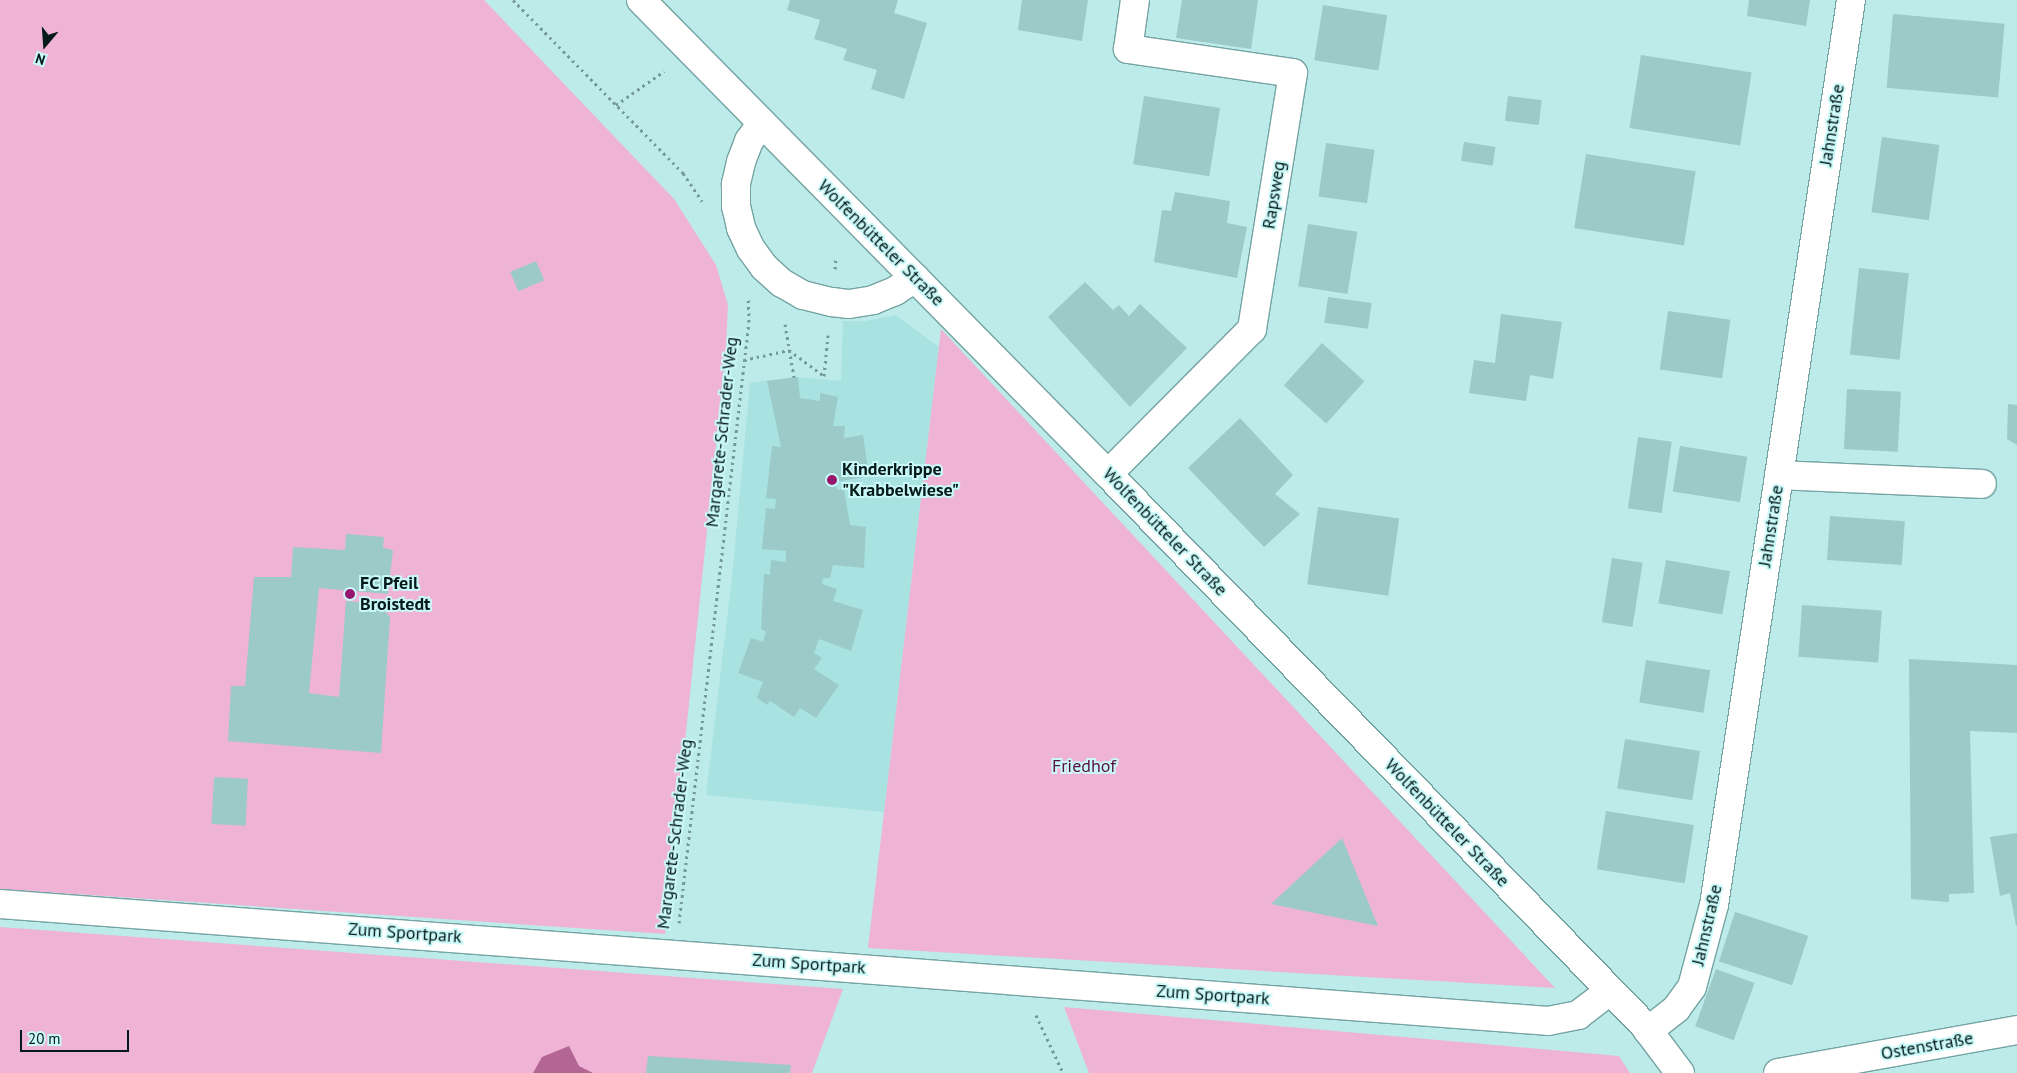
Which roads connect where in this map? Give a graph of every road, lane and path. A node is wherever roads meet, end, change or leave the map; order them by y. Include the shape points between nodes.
1 (513, 0) edge
2 (641, 0) edge
3 (1135, 0) edge
4 (1851, 0) edge
5 (667, 70) dead end
6 (616, 105) junction
7 (762, 123) junction
8 (707, 209) dead end
9 (915, 278) junction
10 (777, 279) junction
11 (748, 296) dead end
12 (789, 350) junction
13 (744, 360) junction
14 (824, 376) dead end
15 (794, 377) dead end
16 (1108, 474) junction
17 (1779, 475) junction
18 (1982, 484) dead end
19 (0, 904) edge
20 (673, 953) junction
21 (1020, 980) junction
22 (1610, 991) junction
23 (2017, 1030) edge
24 (1648, 1031) junction
25 (1063, 1073) edge
26 (1680, 1073) edge
27 (1778, 1073) edge

1 - 6 path
2 - 7 street, Wolfenbütteler Straße
3 - 16 street, Rapsweg via 1128,49 1293,73 1252,329
4 - 17 street, Jahnstraße
5 - 6 path
6 - 8 path via 683,173
7 - 9 street, Wolfenbütteler Straße
7 - 10 street via 749,141 741,162 736,206 741,228 751,249
9 - 10 street via 873,300 849,304 825,302 802,295
9 - 16 street, Wolfenbütteler Straße
10 - 12 path
11 - 13 path, Margarete-Schrader-Weg via 749,322
12 - 13 path
12 - 14 path
12 - 15 path
13 - 20 path, Margarete-Schrader-Weg via 682,902
16 - 22 street, Wolfenbütteler Straße
17 - 18 street
17 - 24 street, Jahnstraße via 1714,905 1692,987 1676,1009
19 - 20 street, Zum Sportpark
20 - 21 street, Zum Sportpark
21 - 22 street, Zum Sportpark via 1548,1021 1578,1015
21 - 25 path
22 - 24 street, Wolfenbütteler Straße
23 - 27 street, Ostenstraße
24 - 26 street, Wolfenbütteler Straße

